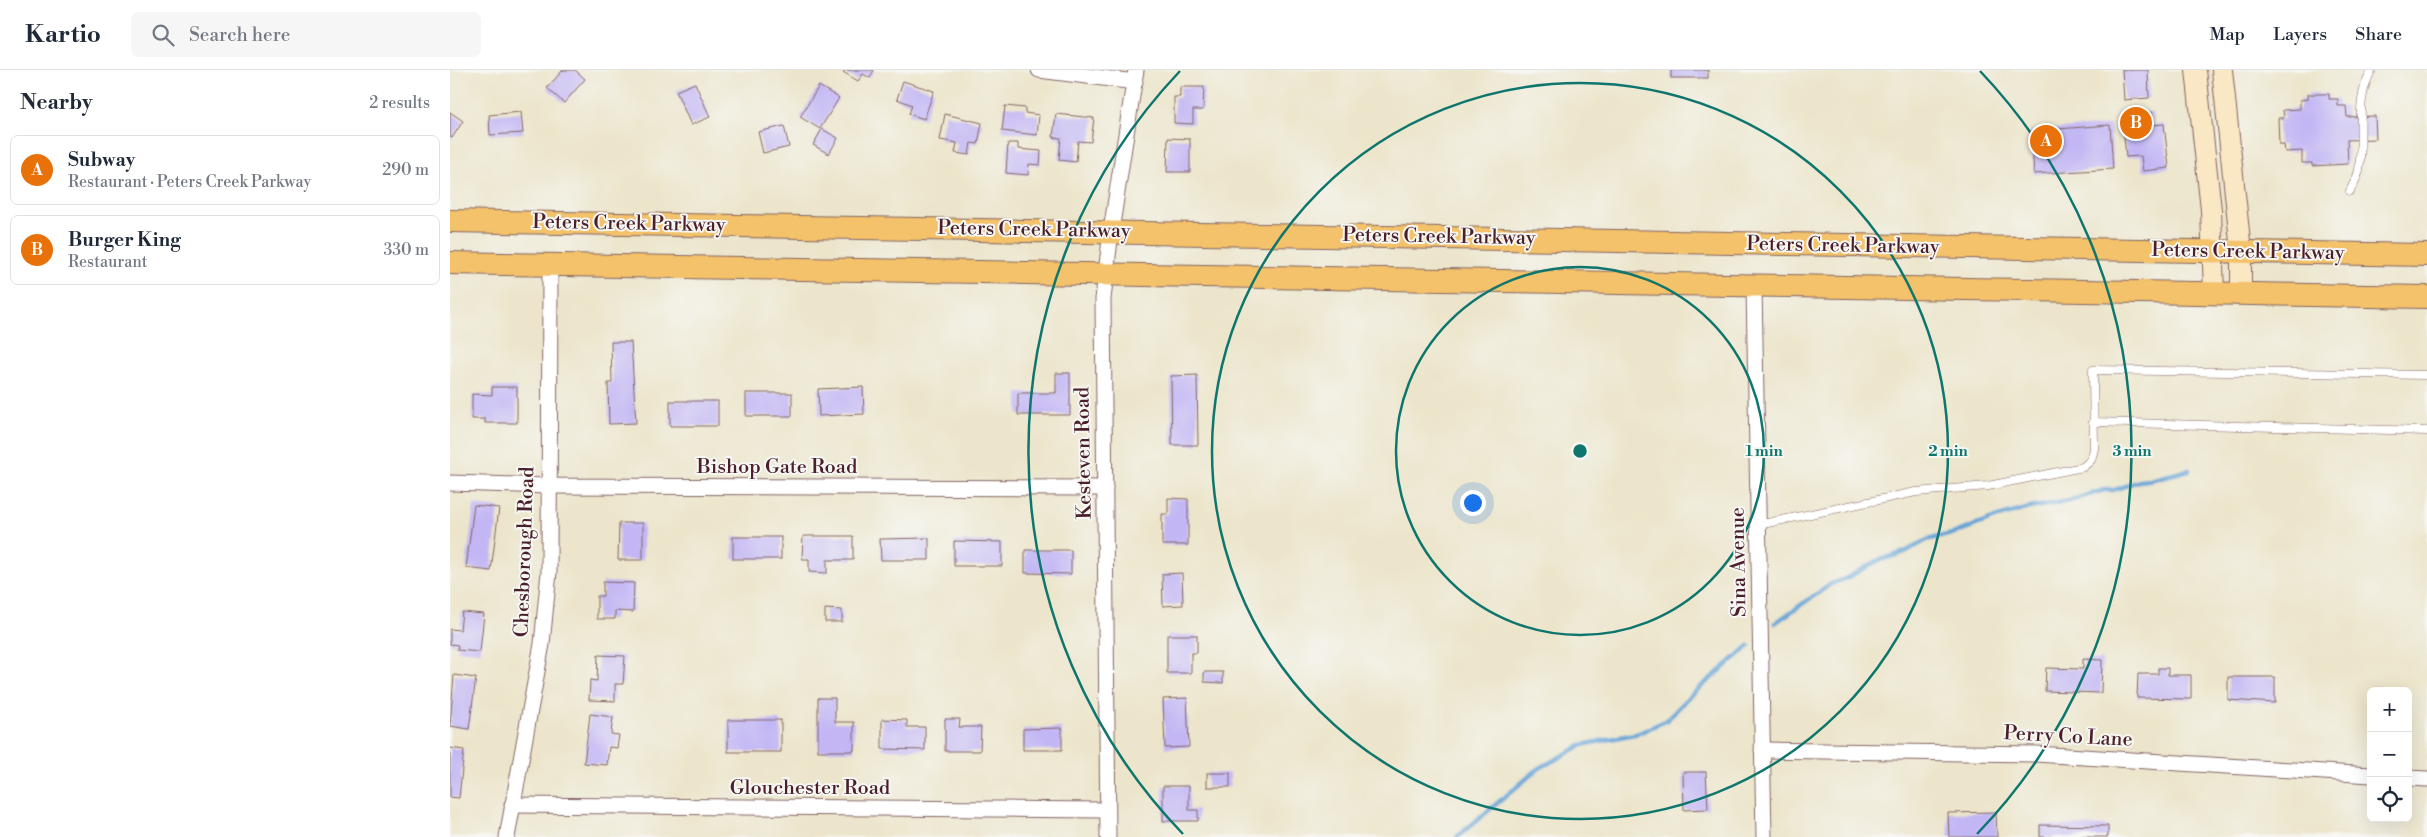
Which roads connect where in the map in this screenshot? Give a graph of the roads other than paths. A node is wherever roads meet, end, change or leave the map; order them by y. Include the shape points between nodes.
1 (1040, 70) edge
2 (2196, 70) edge
3 (2222, 70) edge
4 (2372, 70) edge
5 (1135, 76) edge
6 (2350, 191) dead end
7 (450, 221) edge
8 (1111, 231) junction
9 (2213, 251) junction
10 (2241, 251) junction
11 (2427, 255) edge
12 (450, 263) edge
13 (550, 265) junction
14 (1106, 275) junction
15 (1754, 286) junction
16 (2214, 293) junction
17 (2241, 294) junction
18 (2427, 297) edge
19 (2427, 375) edge
20 (2093, 422) junction
21 (2427, 431) edge
22 (450, 483) edge
23 (549, 486) junction
24 (1105, 488) junction
25 (1758, 525) junction
26 (1762, 750) junction
27 (2367, 775) edge
28 (2412, 778) edge
29 (2427, 779) edge
30 (512, 805) junction
31 (1107, 810) junction
32 (507, 837) edge
33 (1108, 837) edge
34 (1764, 837) edge

1 - 5 street
2 - 9 main road
3 - 10 main road
4 - 6 lane via 2365,80 2359,172
5 - 8 street, Kesteven Road
7 - 8 main road, Peters Creek Parkway
8 - 9 main road, Peters Creek Parkway
8 - 14 street, Kesteven Road
9 - 10 main road, Peters Creek Parkway
9 - 16 main road
10 - 11 main road, Peters Creek Parkway
10 - 17 main road
12 - 13 main road, Peters Creek Parkway
13 - 14 main road, Peters Creek Parkway
13 - 23 street, Chesborough Road
14 - 15 main road, Peters Creek Parkway
14 - 24 street, Kesteven Road via 1102,344
15 - 16 main road, Peters Creek Parkway
15 - 25 street, Sina Avenue
16 - 17 main road, Peters Creek Parkway
17 - 18 main road, Peters Creek Parkway
19 - 20 lane via 2093,370
20 - 21 lane
20 - 25 lane via 2092,460 2083,467 1988,486 1916,492
22 - 23 street, Bishop Gate Road
23 - 24 street, Bishop Gate Road
23 - 30 street, Chesborough Road via 549,572 542,644
24 - 31 street, Kesteven Road
25 - 26 street, Sina Avenue
26 - 27 street, Perry Co Lane via 2036,754
26 - 34 street, Sina Avenue
28 - 29 street
30 - 31 street, Glouchester Road
30 - 32 street, Chesborough Road
31 - 33 street, Kesteven Road

